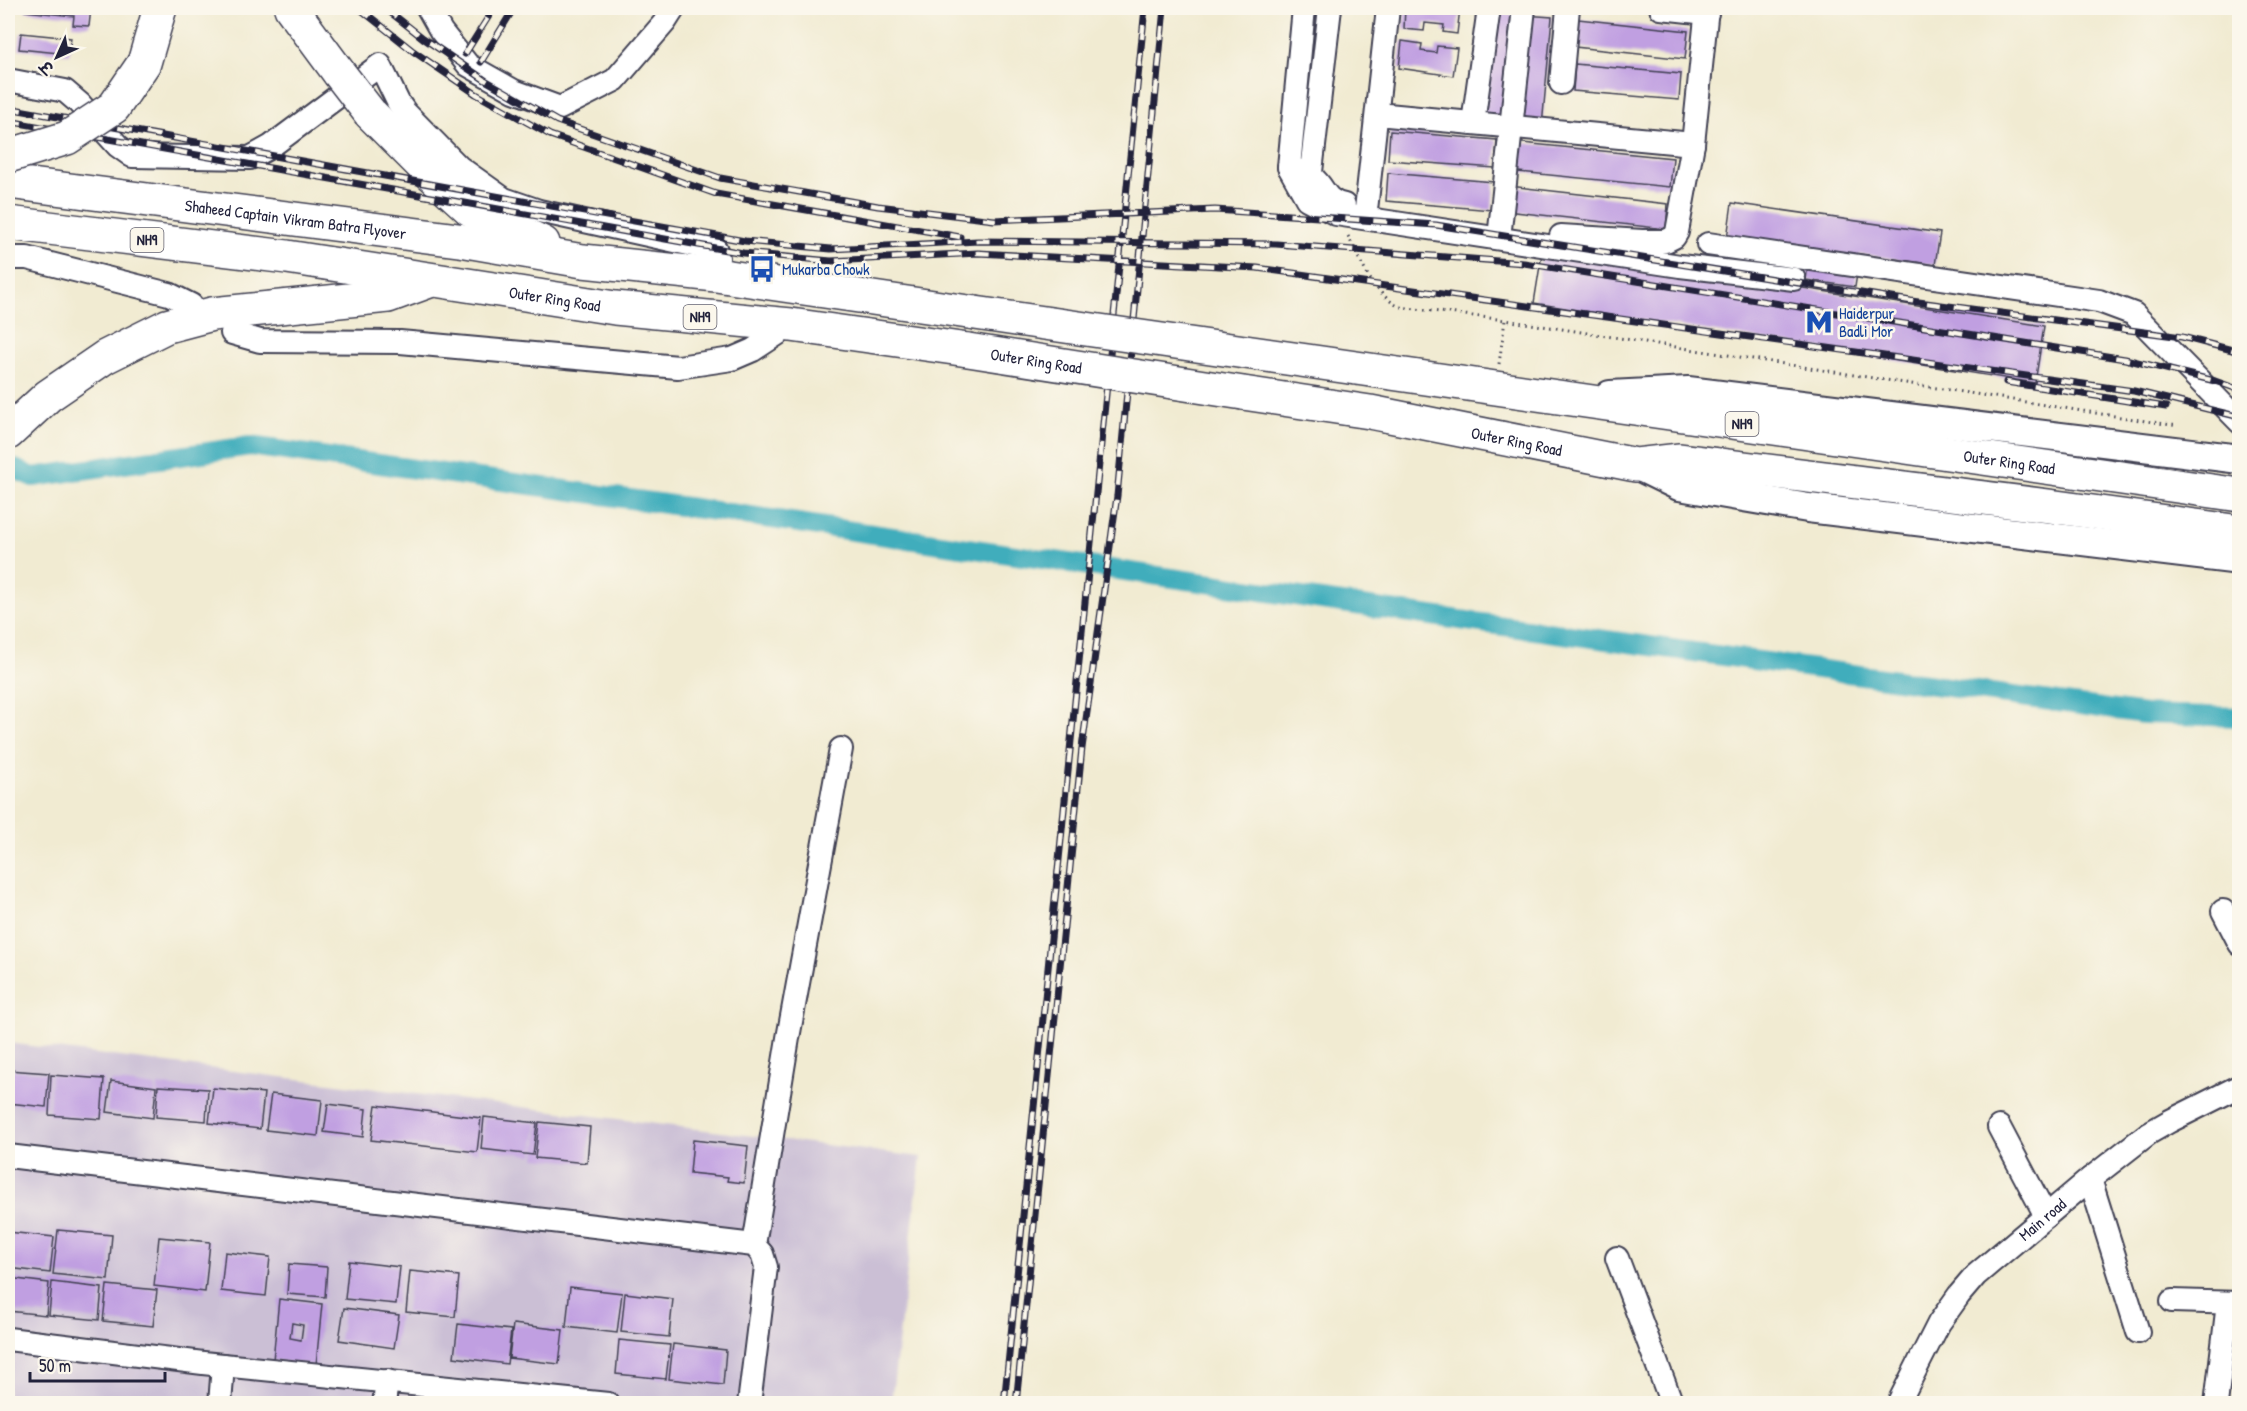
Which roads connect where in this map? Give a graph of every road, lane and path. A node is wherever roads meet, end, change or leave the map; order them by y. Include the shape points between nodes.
1 (160, 8) edge
2 (291, 8) edge
3 (428, 8) edge
4 (674, 8) edge
5 (1304, 8) edge
6 (1330, 8) edge
7 (1389, 8) edge
8 (1489, 8) edge
9 (1524, 8) edge
10 (1568, 8) edge
11 (1661, 8) edge
12 (1707, 10) edge
13 (8, 80) edge
14 (1561, 83) dead end
15 (1377, 114) junction
16 (1473, 123) junction
17 (1512, 127) junction
18 (1693, 144) junction
19 (8, 156) edge
20 (1289, 167) junction
21 (1312, 177) junction
22 (8, 182) edge
23 (1307, 199) junction
24 (1366, 210) junction
25 (1336, 214) junction
26 (8, 223) edge
27 (1500, 229) junction
28 (1708, 244) dead end
29 (8, 258) edge
30 (583, 261) junction
31 (716, 274) junction
32 (1794, 279) dead end
33 (433, 280) junction
34 (191, 305) dead end
35 (1505, 320) junction
36 (791, 325) junction
37 (232, 333) dead end
38 (1498, 370) dead end
39 (1566, 398) junction
40 (2240, 422) edge
41 (2182, 427) dead end
42 (8, 433) edge
43 (2240, 459) edge
44 (1636, 465) junction
45 (2240, 495) edge
46 (2240, 532) edge
47 (2240, 560) edge
48 (841, 749) dead end
49 (2223, 911) dead end
50 (2240, 944) edge
51 (2240, 1086) edge
52 (1999, 1127) dead end
53 (8, 1156) edge
54 (2090, 1179) junction
55 (2046, 1216) junction
56 (754, 1245) junction
57 (1617, 1258) dead end
58 (2172, 1301) dead end
59 (2234, 1303) edge
60 (2138, 1332) dead end
61 (8, 1339) edge
62 (223, 1365) junction
63 (385, 1392) edge
64 (220, 1404) edge
65 (608, 1404) edge
66 (749, 1404) edge
67 (1672, 1404) edge
68 (1898, 1404) edge
69 (2216, 1404) edge

1 - 19 highway, bridge via 144,63 114,107 67,138
2 - 30 highway, bridge via 370,113 470,209
3 - 4 street via 468,65 514,91 560,108 615,80
5 - 20 street
6 - 21 street
7 - 15 street
8 - 16 street
9 - 17 street
10 - 14 street
11 - 12 street
12 - 18 street
13 - 31 street via 65,91 132,156 250,158 380,65 405,112 459,167 504,199 539,211 716,250
15 - 16 street
15 - 24 street
16 - 17 street
17 - 18 street
17 - 27 street
18 - 27 street via 1677,232 1666,241
20 - 21 street
20 - 23 street
21 - 23 street
21 - 24 street via 1334,202
22 - 30 highway, Shaheed Captain Vikram Batra Flyover via 466,241
23 - 25 street
24 - 27 street
25 - 32 street via 1680,266
25 - 35 path via 1369,278 1388,301 1400,307
26 - 33 highway, NH9 via 286,257
28 - 40 street via 2118,306 2134,314
29 - 34 street via 27,258 158,291
30 - 31 highway, Outer Ring Road
31 - 39 highway, Outer Ring Road / NH9, bridge
33 - 36 highway, Outer Ring Road / NH9 via 615,309
33 - 42 highway via 388,296 212,314 167,326 105,357 48,396
35 - 38 path
35 - 41 path
36 - 37 street via 732,359 678,367 400,342 260,341
36 - 44 highway, Outer Ring Road / NH9, bridge via 1370,412
39 - 43 main road, Outer Ring Road via 1688,391
39 - 45 highway, Outer Ring Road / NH9
44 - 46 highway, Outer Ring Road via 1680,460
44 - 47 main road, Outer Ring Road via 1679,486 1808,508
48 - 56 street
49 - 50 street
51 - 54 street, Main road via 2149,1134
52 - 55 street
53 - 56 street
54 - 55 street, Main road
54 - 60 street
55 - 68 street, Main road via 1976,1275 1959,1295 1939,1323
56 - 66 street via 766,1267
57 - 67 street
58 - 59 street
59 - 69 street
61 - 62 street
62 - 63 street
62 - 64 street
63 - 65 street

